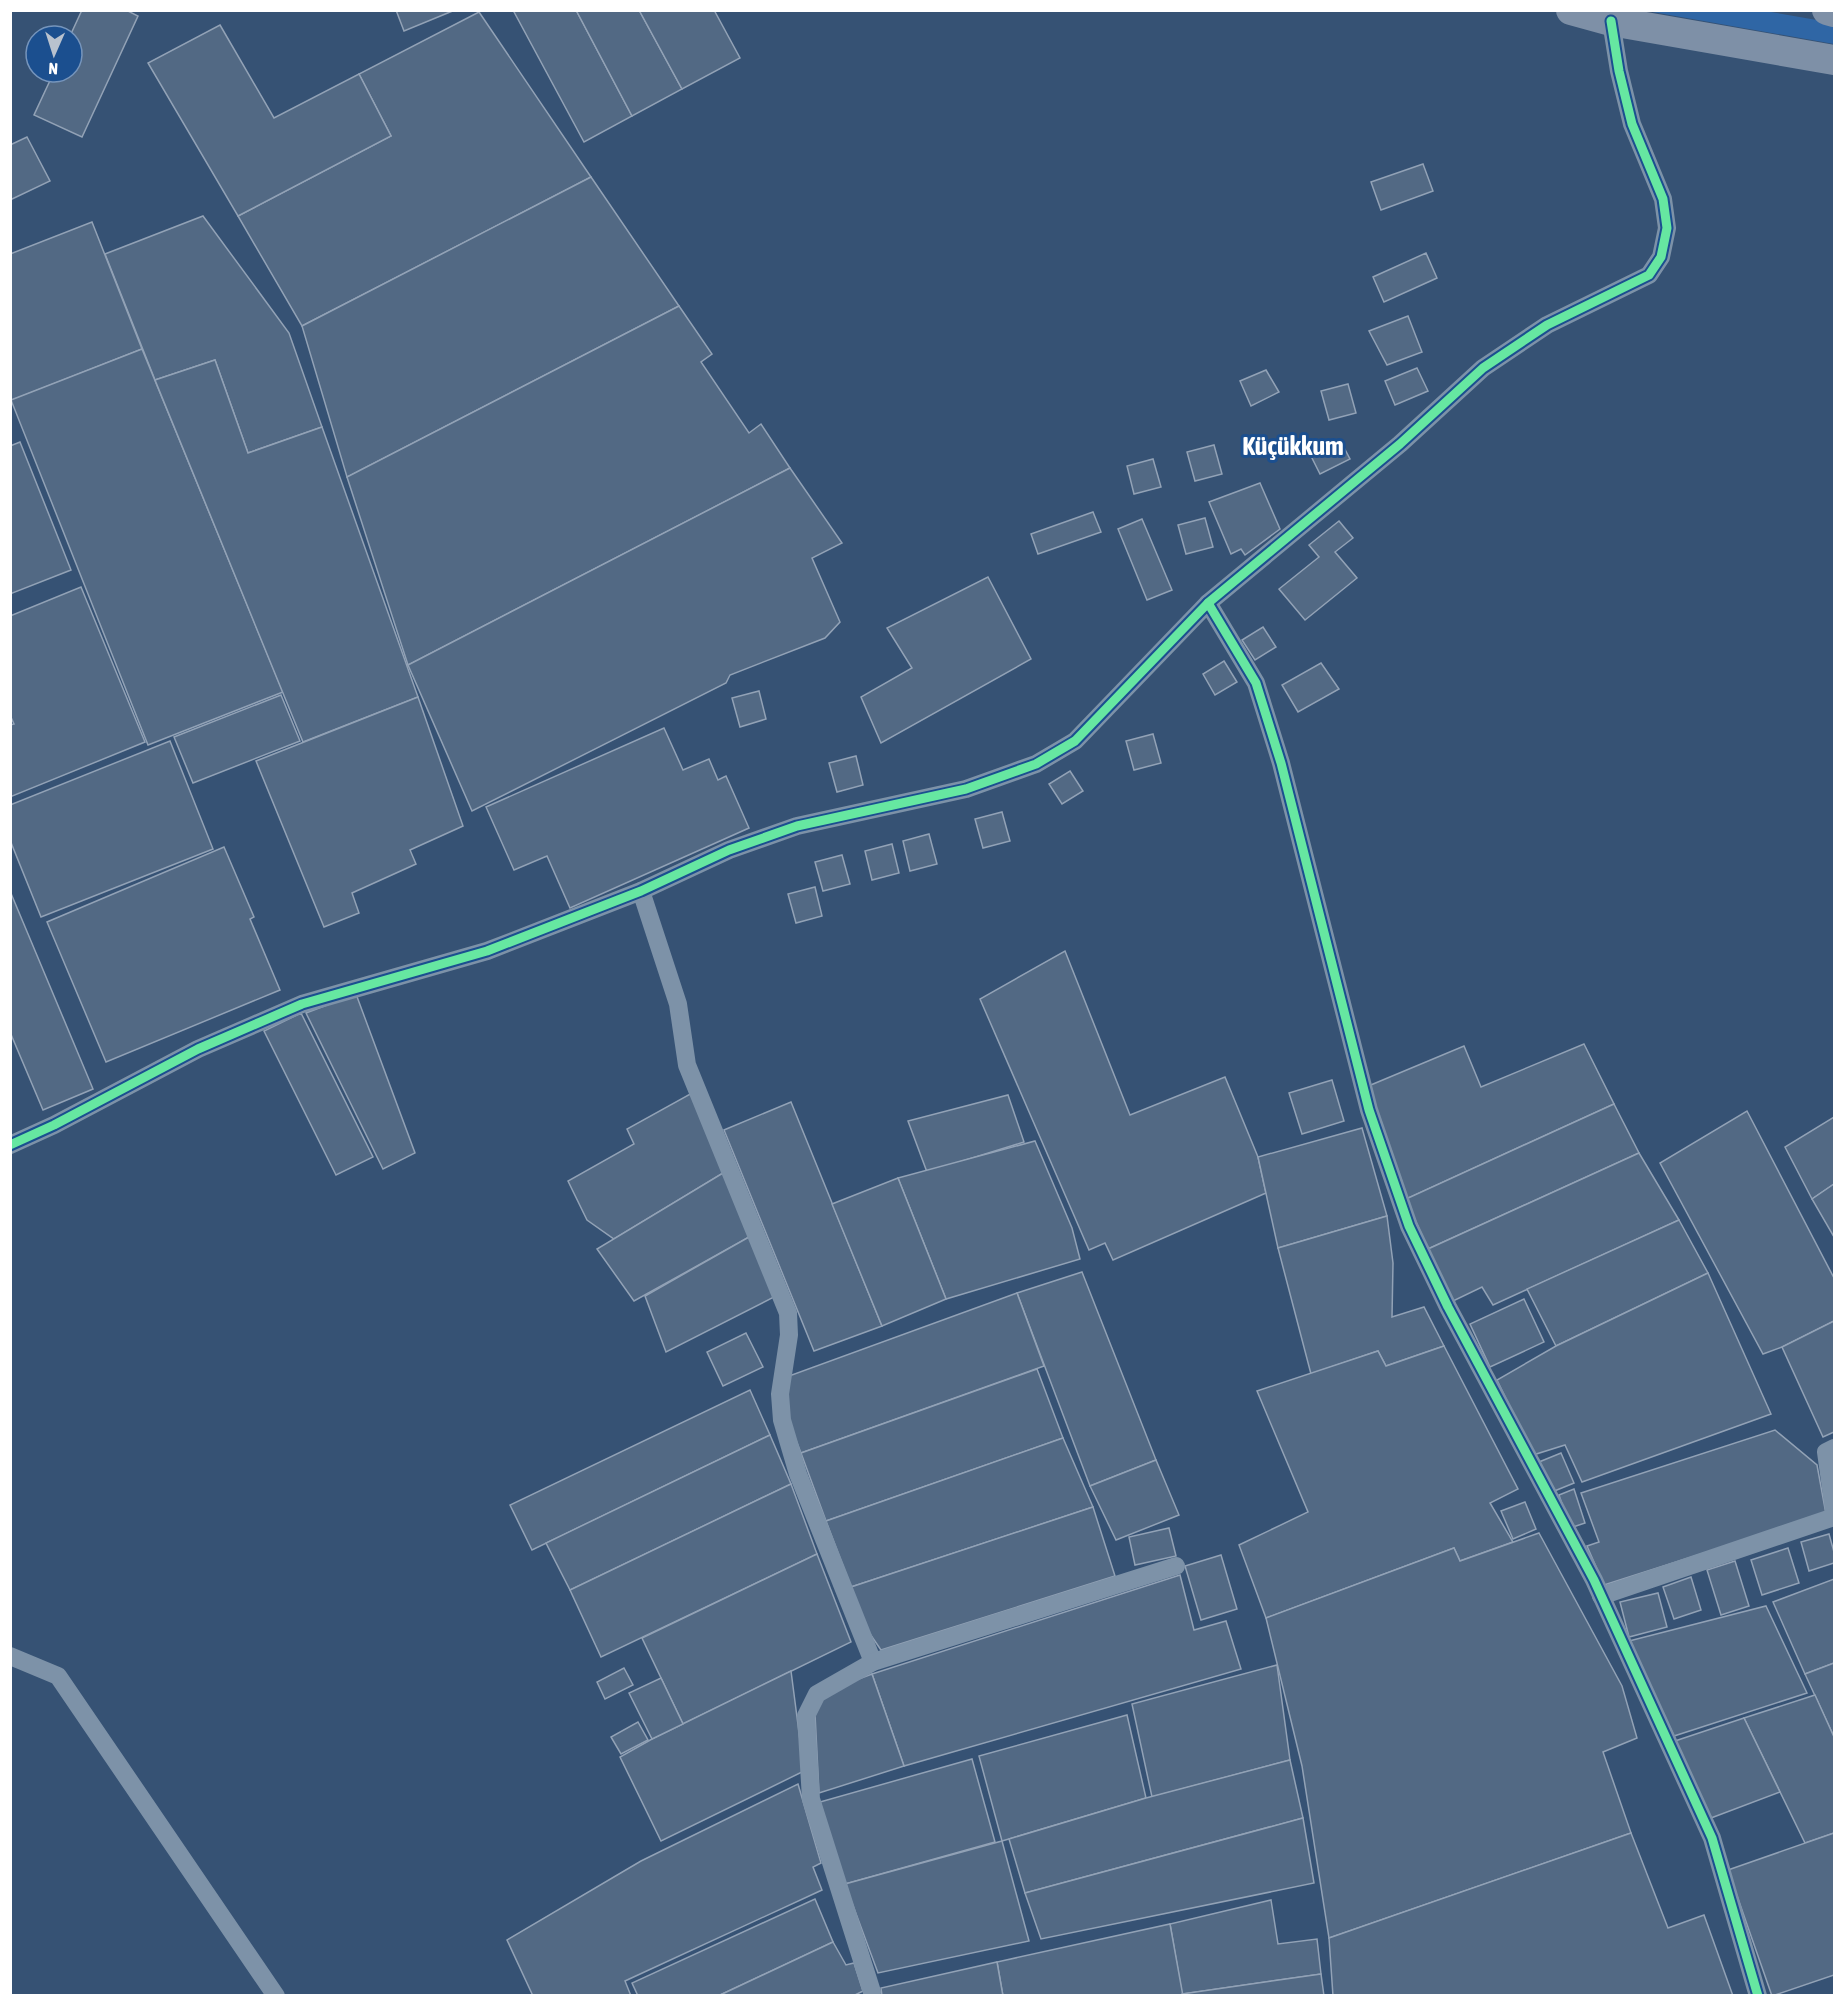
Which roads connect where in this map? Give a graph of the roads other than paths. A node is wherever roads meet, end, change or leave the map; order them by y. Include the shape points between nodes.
1 (1571, 10) edge
2 (1827, 10) edge
3 (1834, 12) edge
4 (1611, 21) junction
5 (1834, 60) edge
6 (1208, 603) junction
7 (641, 891) junction
8 (10, 1145) edge
9 (1834, 1448) edge
10 (1834, 1510) edge
11 (1834, 1517) edge
12 (1176, 1566) dead end
13 (1601, 1596) junction
14 (10, 1656) edge
15 (873, 1662) junction
16 (872, 1992) dead end
17 (276, 1995) edge
18 (1758, 1995) edge

1 - 4 highway
2 - 3 highway
4 - 5 highway
4 - 6 street via 1632,124 1663,199 1667,228 1661,257 1649,275 1546,325 1483,368 1400,444
6 - 7 street via 1075,741 1036,764 966,789 797,826 729,850
6 - 13 street via 1256,683 1281,763 1369,1110 1408,1226
7 - 8 street via 487,951 302,1004 198,1049
7 - 15 street via 678,1004 687,1065 788,1313 789,1335 780,1394 782,1420 798,1474
9 - 10 street via 1826,1452
11 - 13 street
12 - 15 street
13 - 18 street via 1712,1838
14 - 17 street via 58,1676
15 - 16 street via 817,1694 806,1716 811,1799

